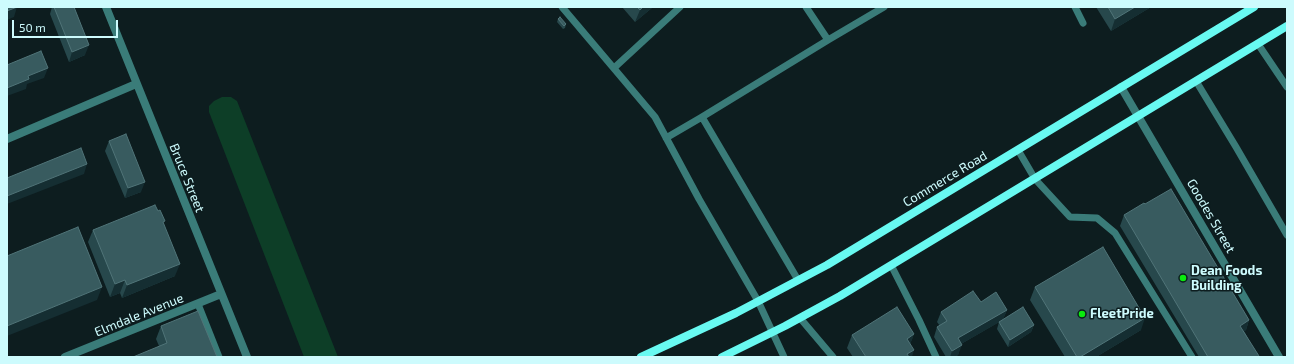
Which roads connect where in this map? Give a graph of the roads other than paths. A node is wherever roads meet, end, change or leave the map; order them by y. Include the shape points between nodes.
1 (106, 7) edge
2 (562, 7) edge
3 (680, 7) edge
4 (806, 7) edge
5 (884, 7) edge
6 (1075, 7) edge
7 (1254, 7) edge
8 (1084, 23) dead end
9 (1287, 26) edge
10 (828, 40) junction
11 (1258, 44) junction
12 (614, 68) junction
13 (1196, 81) junction
14 (136, 84) junction
15 (1121, 87) junction
16 (1287, 87) edge
17 (1138, 116) junction
18 (702, 117) junction
19 (666, 138) junction
20 (7, 139) edge
21 (1018, 150) junction
22 (1035, 179) junction
23 (1287, 235) edge
24 (891, 265) junction
25 (798, 280) junction
26 (222, 294) junction
27 (758, 301) junction
28 (198, 304) junction
29 (800, 318) junction
30 (773, 332) junction
31 (65, 357) edge
32 (219, 357) edge
33 (247, 357) edge
34 (641, 357) edge
35 (722, 357) edge
36 (784, 357) edge
37 (833, 357) edge
38 (936, 357) edge
39 (1192, 357) edge
40 (1280, 357) edge

1 - 14 street, Bruce Street
2 - 12 lane
3 - 12 lane
4 - 10 lane
5 - 10 lane
6 - 8 lane
7 - 15 main road, Commerce Road
9 - 11 main road
10 - 18 lane
11 - 13 main road
11 - 16 lane
12 - 19 lane via 655,117
13 - 17 main road
13 - 23 lane
14 - 20 street
14 - 26 street, Bruce Street
15 - 17 street, Goodes Street
15 - 21 main road, Commerce Road
17 - 22 main road
17 - 40 street, Goodes Street
18 - 19 lane
18 - 25 lane
19 - 27 lane
21 - 22 lane
21 - 25 main road, Commerce Road
22 - 24 main road
22 - 39 lane via 1070,217 1097,218 1115,233
24 - 29 main road
24 - 38 lane
25 - 27 main road, Commerce Road
26 - 28 street, Elmdale Avenue
26 - 33 street, Bruce Street
27 - 30 lane
27 - 34 main road, Commerce Road
28 - 31 street, Elmdale Avenue
28 - 32 lane
29 - 30 main road
29 - 37 lane
30 - 35 main road
30 - 36 lane

